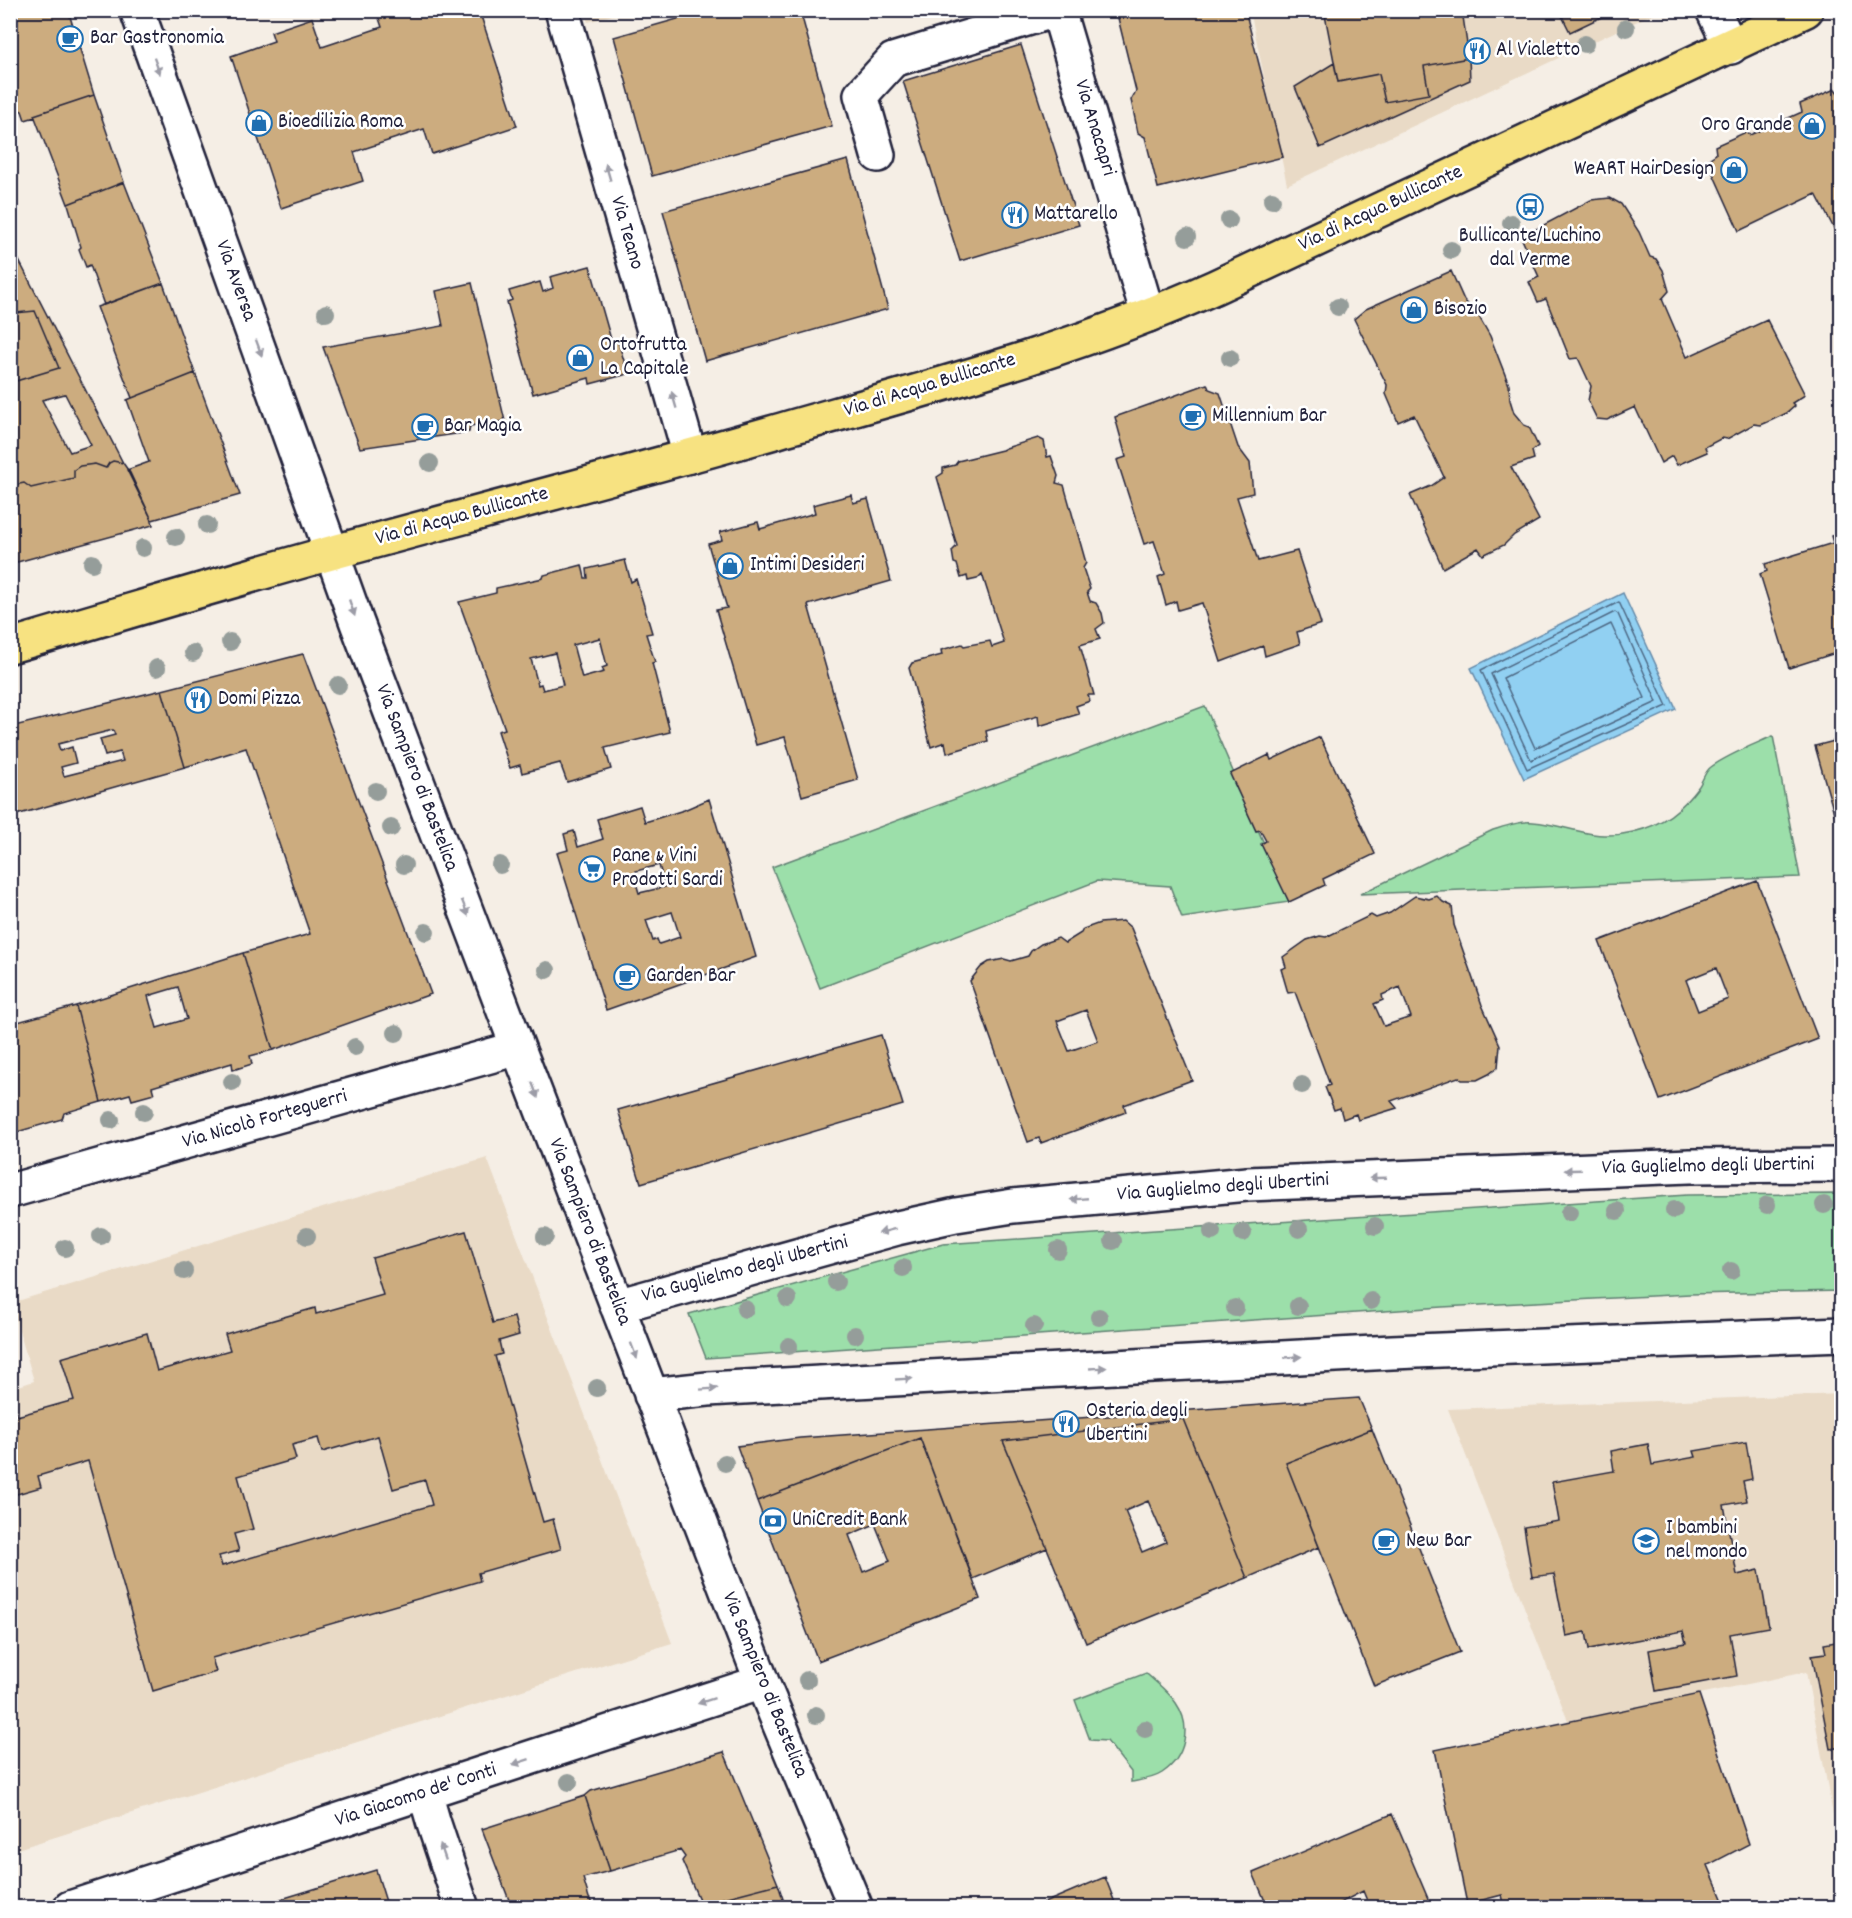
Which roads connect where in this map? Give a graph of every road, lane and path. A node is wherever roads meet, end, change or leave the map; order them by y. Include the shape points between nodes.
1 (137, 10) edge
2 (562, 10) edge
3 (1713, 10) edge
4 (1806, 10) edge
5 (1041, 13) edge
6 (1731, 46) junction
7 (878, 155) dead end
8 (1148, 315) junction
9 (690, 456) junction
10 (333, 552) junction
11 (10, 646) edge
12 (519, 1048) junction
13 (1842, 1165) edge
14 (10, 1191) edge
15 (617, 1305) junction
16 (1842, 1334) edge
17 (651, 1395) junction
18 (762, 1682) junction
19 (425, 1793) junction
20 (70, 1908) edge
21 (462, 1908) edge
22 (856, 1908) edge

1 -> 10 street, Via Aversa
9 -> 2 street, Via Teano
3 - 6 street
4 - 6 main road, Via di Acqua Bullicante
5 - 7 street, Via Anacapri via 893,60 861,96
5 - 8 street, Via Anacapri via 1121,219
6 - 8 main road, Via di Acqua Bullicante
8 - 9 main road, Via di Acqua Bullicante via 983,371
9 - 10 main road, Via di Acqua Bullicante
10 - 11 main road, Via di Acqua Bullicante
10 -> 12 street, Via Sampiero di Bastelica
12 - 14 street, Via Nicolò Forteguerri
12 -> 15 street, Via Sampiero di Bastelica
13 -> 15 street, Via Guglielmo degli Ubertini via 1690,1166 1247,1184 1033,1204 897,1228
15 -> 17 street, Via Sampiero di Bastelica
17 -> 16 street via 1340,1355
17 - 18 street, Via Sampiero di Bastelica
18 -> 19 street, Via Giacomo de' Conti
18 - 22 street, Via Sampiero di Bastelica
19 - 20 street, Via Giacomo de' Conti
21 -> 19 street

